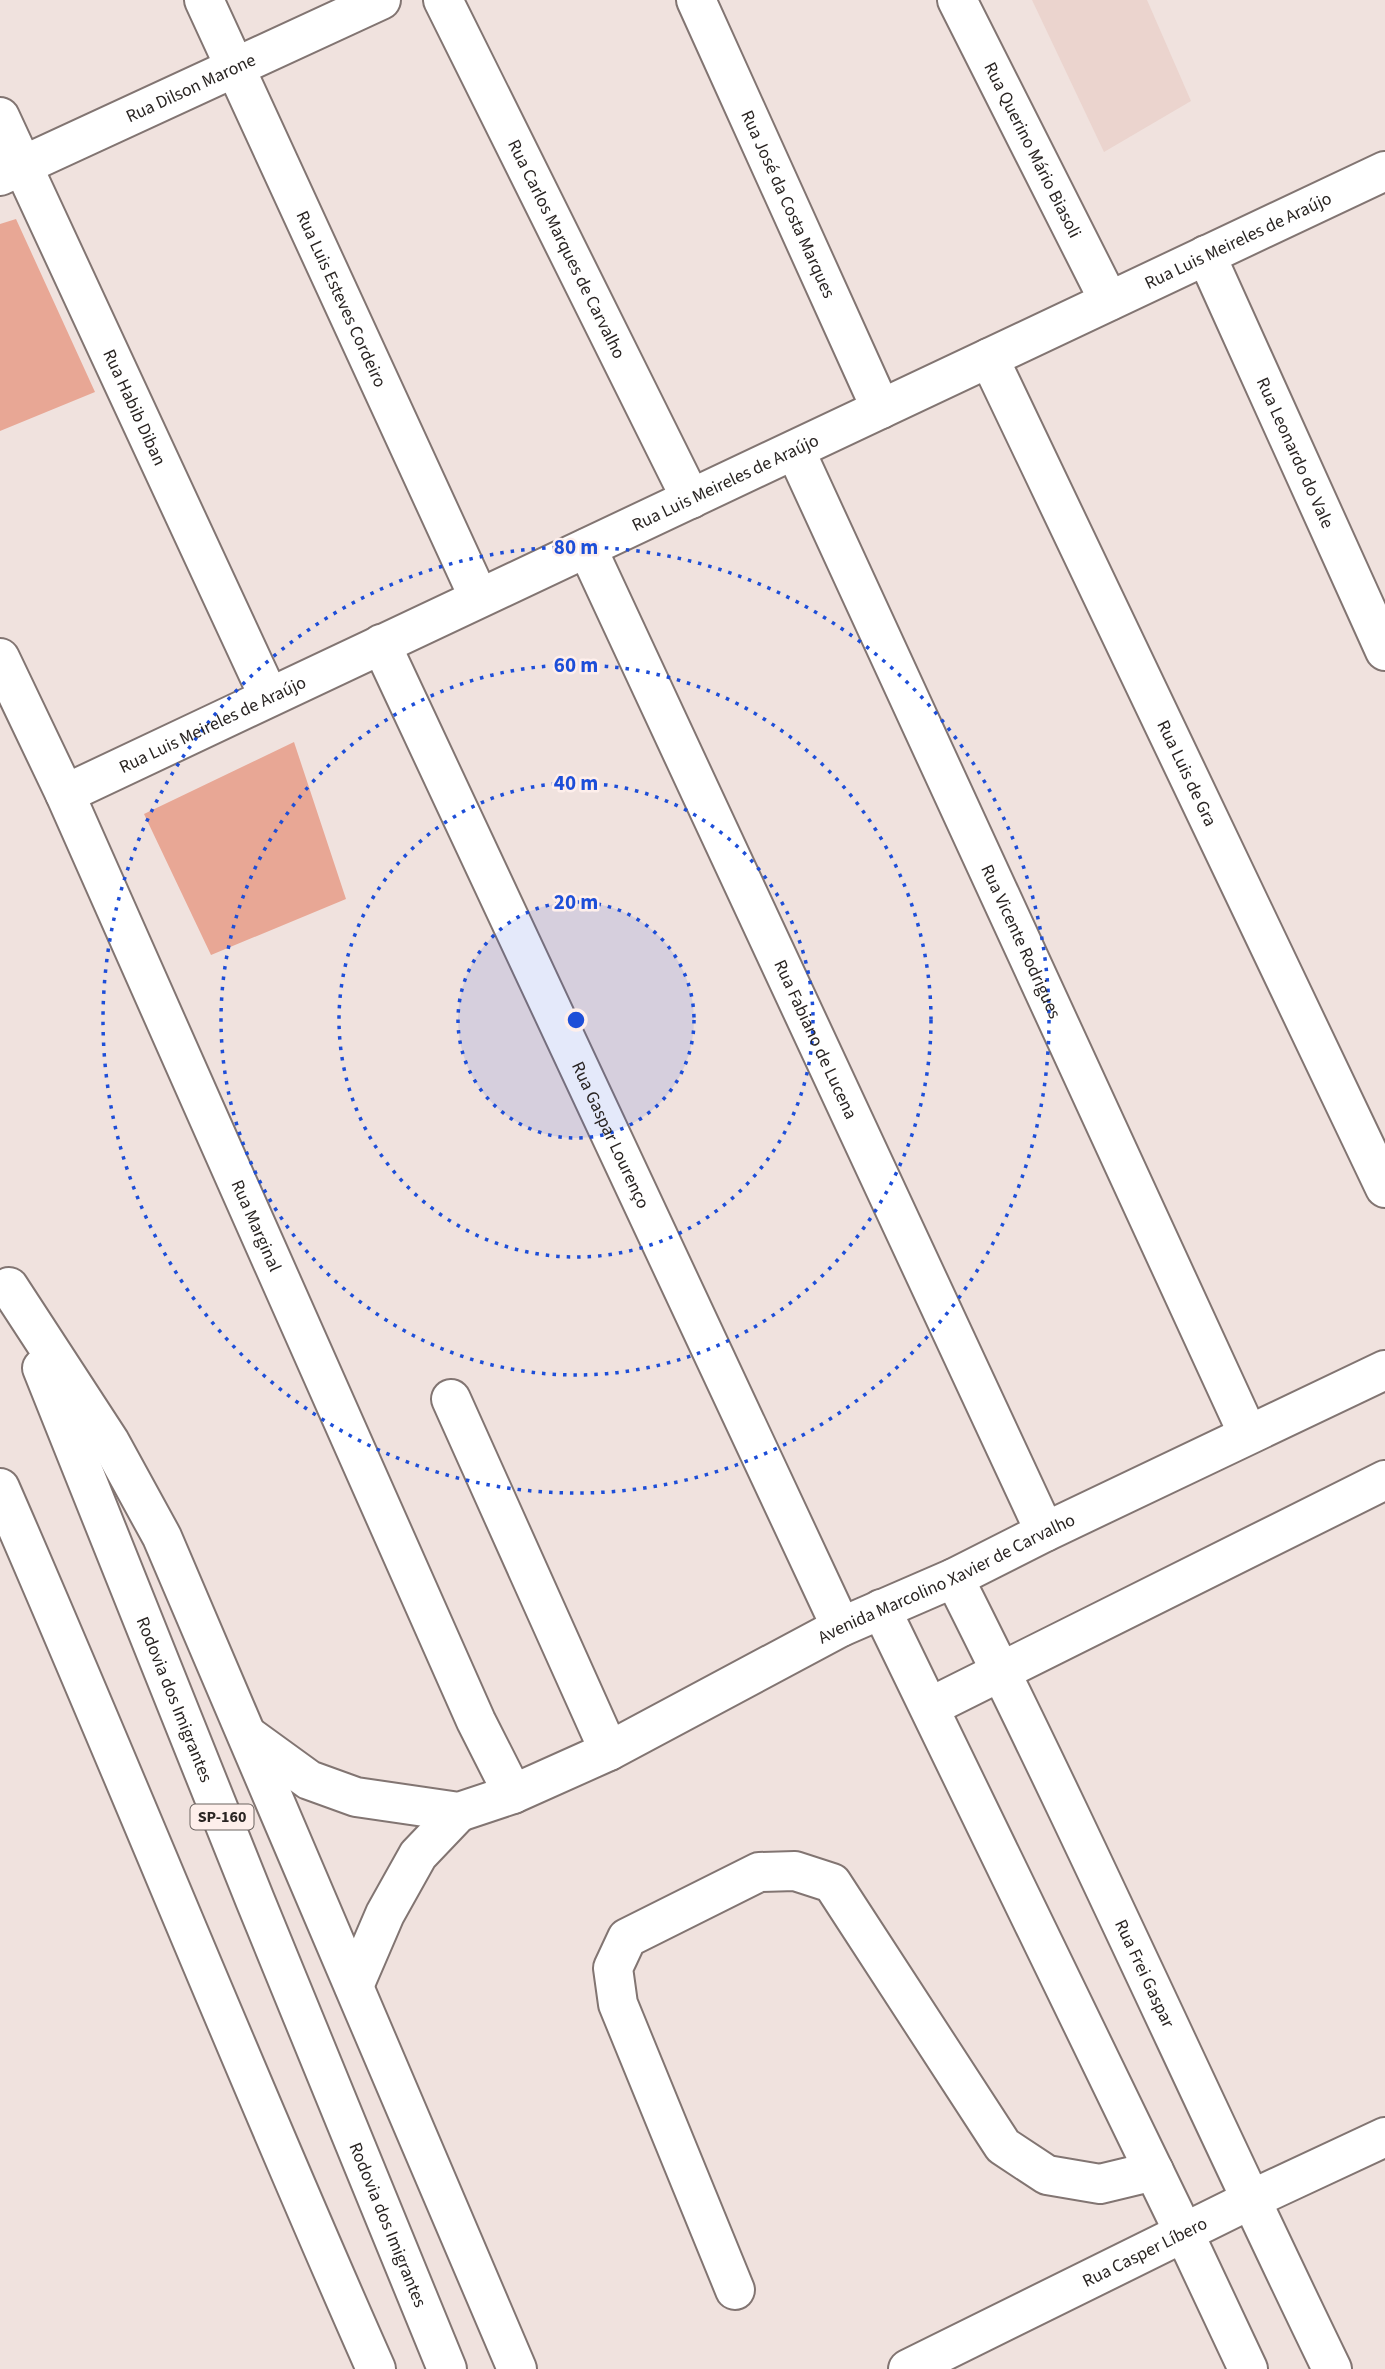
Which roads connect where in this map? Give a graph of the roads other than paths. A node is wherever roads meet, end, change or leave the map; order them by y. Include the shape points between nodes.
1 (204, 0) edge
2 (381, 0) edge
3 (443, 0) edge
4 (696, 0) edge
5 (957, 0) edge
6 (234, 68) junction
7 (0, 117) edge
8 (11, 171) edge
9 (1385, 171) edge
10 (1206, 255) junction
11 (1109, 301) junction
12 (989, 358) junction
13 (881, 409) junction
14 (795, 450) junction
15 (691, 499) junction
16 (587, 548) junction
17 (479, 598) junction
18 (381, 645) junction
19 (1385, 652) edge
20 (0, 658) edge
21 (269, 697) junction
22 (65, 794) junction
23 (1385, 1188) edge
24 (5, 1275) edge
25 (1385, 1370) edge
26 (451, 1399) dead end
27 (1248, 1434) junction
28 (1385, 1480) edge
29 (0, 1488) edge
30 (1045, 1532) junction
31 (954, 1578) junction
32 (881, 1609) junction
33 (841, 1627) junction
34 (1001, 1670) junction
35 (930, 1707) junction
36 (247, 1735) junction
37 (608, 1751) junction
38 (513, 1794) junction
39 (459, 1812) junction
40 (354, 1986) junction
41 (1385, 2137) edge
42 (1154, 2171) junction
43 (1250, 2200) junction
44 (1184, 2233) junction
45 (735, 2290) dead end
46 (376, 2369) edge
47 (447, 2369) edge
48 (517, 2369) edge
49 (908, 2369) edge
50 (1248, 2369) edge
51 (1332, 2369) edge

1 - 6 main road, Rua Luis Esteves Cordeiro
2 - 6 main road, Rua Dilson Marone
3 - 15 main road, Rua Carlos Marques de Carvalho
4 - 13 main road, Rua José da Costa Marques
5 - 11 main road, Rua Querino Mário Biasoli
6 - 8 main road, Rua Dilson Marone
6 - 17 main road, Rua Luis Esteves Cordeiro
7 - 8 main road, Rua Habib Diban
8 - 21 main road, Rua Habib Diban
9 - 10 main road, Rua Luis Meireles de Araújo
10 - 11 main road, Rua Luis Meireles de Araújo
10 - 19 main road, Rua Leonardo do Vale
11 - 12 main road, Rua Luis Meireles de Araújo
12 - 13 main road, Rua Luis Meireles de Araújo
12 - 23 main road, Rua Luis de Gra
13 - 14 main road, Rua Luis Meireles de Araújo
14 - 15 main road, Rua Luis Meireles de Araújo
14 - 27 main road, Rua Vicente Rodrigues
15 - 16 main road, Rua Luis Meireles de Araújo
16 - 17 main road, Rua Luis Meireles de Araújo
16 - 30 main road, Rua Fabiano de Lucena
17 - 18 main road, Rua Luis Meireles de Araújo
18 - 21 main road, Rua Luis Meireles de Araújo
18 - 33 main road, Rua Gaspar Lourenço
20 - 22 main road, Rua Marginal
21 - 22 main road, Rua Luis Meireles de Araújo
22 - 38 main road, Rua Marginal
24 - 36 main road via 110,1442 162,1537
24 - 47 main road, Rodovia dos Imigrantes / SP-160
25 - 27 main road, Avenida Marcolino Xavier de Carvalho
26 - 37 main road
27 - 30 main road, Avenida Marcolino Xavier de Carvalho
28 - 34 main road
29 - 46 main road
30 - 31 main road, Avenida Marcolino Xavier de Carvalho
31 - 32 main road, Avenida Marcolino Xavier de Carvalho
31 - 34 main road, Rua Frei Gaspar
32 - 33 main road, Avenida Marcolino Xavier de Carvalho
32 - 35 main road
33 - 37 main road, Avenida Marcolino Xavier de Carvalho
34 - 35 main road
34 - 43 main road, Rua Frei Gaspar
35 - 42 main road
36 - 39 main road via 309,1780 356,1797
36 - 40 main road
37 - 38 main road, Avenida Marcolino Xavier de Carvalho
38 - 39 main road, Avenida Marcolino Xavier de Carvalho
39 - 40 main road via 418,1855 385,1914
40 - 48 main road
41 - 43 main road, Rua Casper Líbero
42 - 44 main road
42 - 45 main road via 1100,2184 1047,2175 1003,2146 832,1883 795,1871 760,1872 626,1938 613,1968 618,2004
43 - 44 main road, Rua Casper Líbero
43 - 51 main road, Rua Frei Gaspar
44 - 49 main road, Rua Casper Líbero
44 - 50 main road

